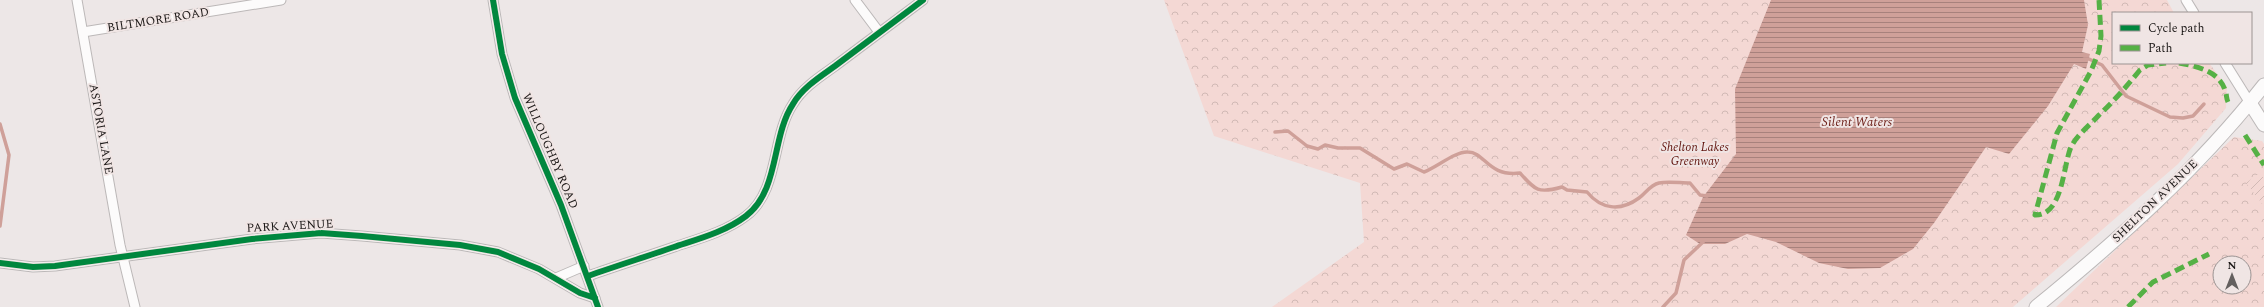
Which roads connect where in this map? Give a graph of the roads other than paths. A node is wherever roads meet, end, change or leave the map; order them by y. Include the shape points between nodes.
1 (78, 0) edge
2 (281, 0) edge
3 (493, 0) edge
4 (855, 0) edge
5 (922, 0) edge
6 (2186, 0) edge
7 (2193, 12) edge
8 (83, 32) junction
9 (879, 32) junction
10 (2226, 64) edge
11 (2264, 85) edge
12 (2250, 103) junction
13 (2264, 125) edge
14 (124, 257) junction
15 (0, 263) edge
16 (584, 266) junction
17 (588, 276) junction
18 (556, 278) junction
19 (596, 303) edge
20 (135, 307) edge
21 (2036, 307) edge

1 - 8 street, ASTORIA LANE
2 - 8 street, BILTMORE ROAD
3 - 16 street, WILLOUGHBY ROAD via 502,54 515,98
4 - 9 street
5 - 9 street
6 - 7 street
8 - 14 street, ASTORIA LANE
9 - 17 street via 807,88 793,102 781,132 768,182 755,207 746,216 713,234
10 - 12 street
11 - 12 main road, SHELTON AVENUE
12 - 13 main road
12 - 21 main road, SHELTON AVENUE via 2237,120 2149,210
14 - 15 street, PARK AVENUE via 55,266 33,267
14 - 18 street, PARK AVENUE via 252,238 328,234 412,239 481,248 520,260
14 - 20 street, ASTORIA LANE
16 - 17 street, WILLOUGHBY ROAD
16 - 18 street
17 - 19 street, WILLOUGHBY ROAD
18 - 19 street, PARK AVENUE

